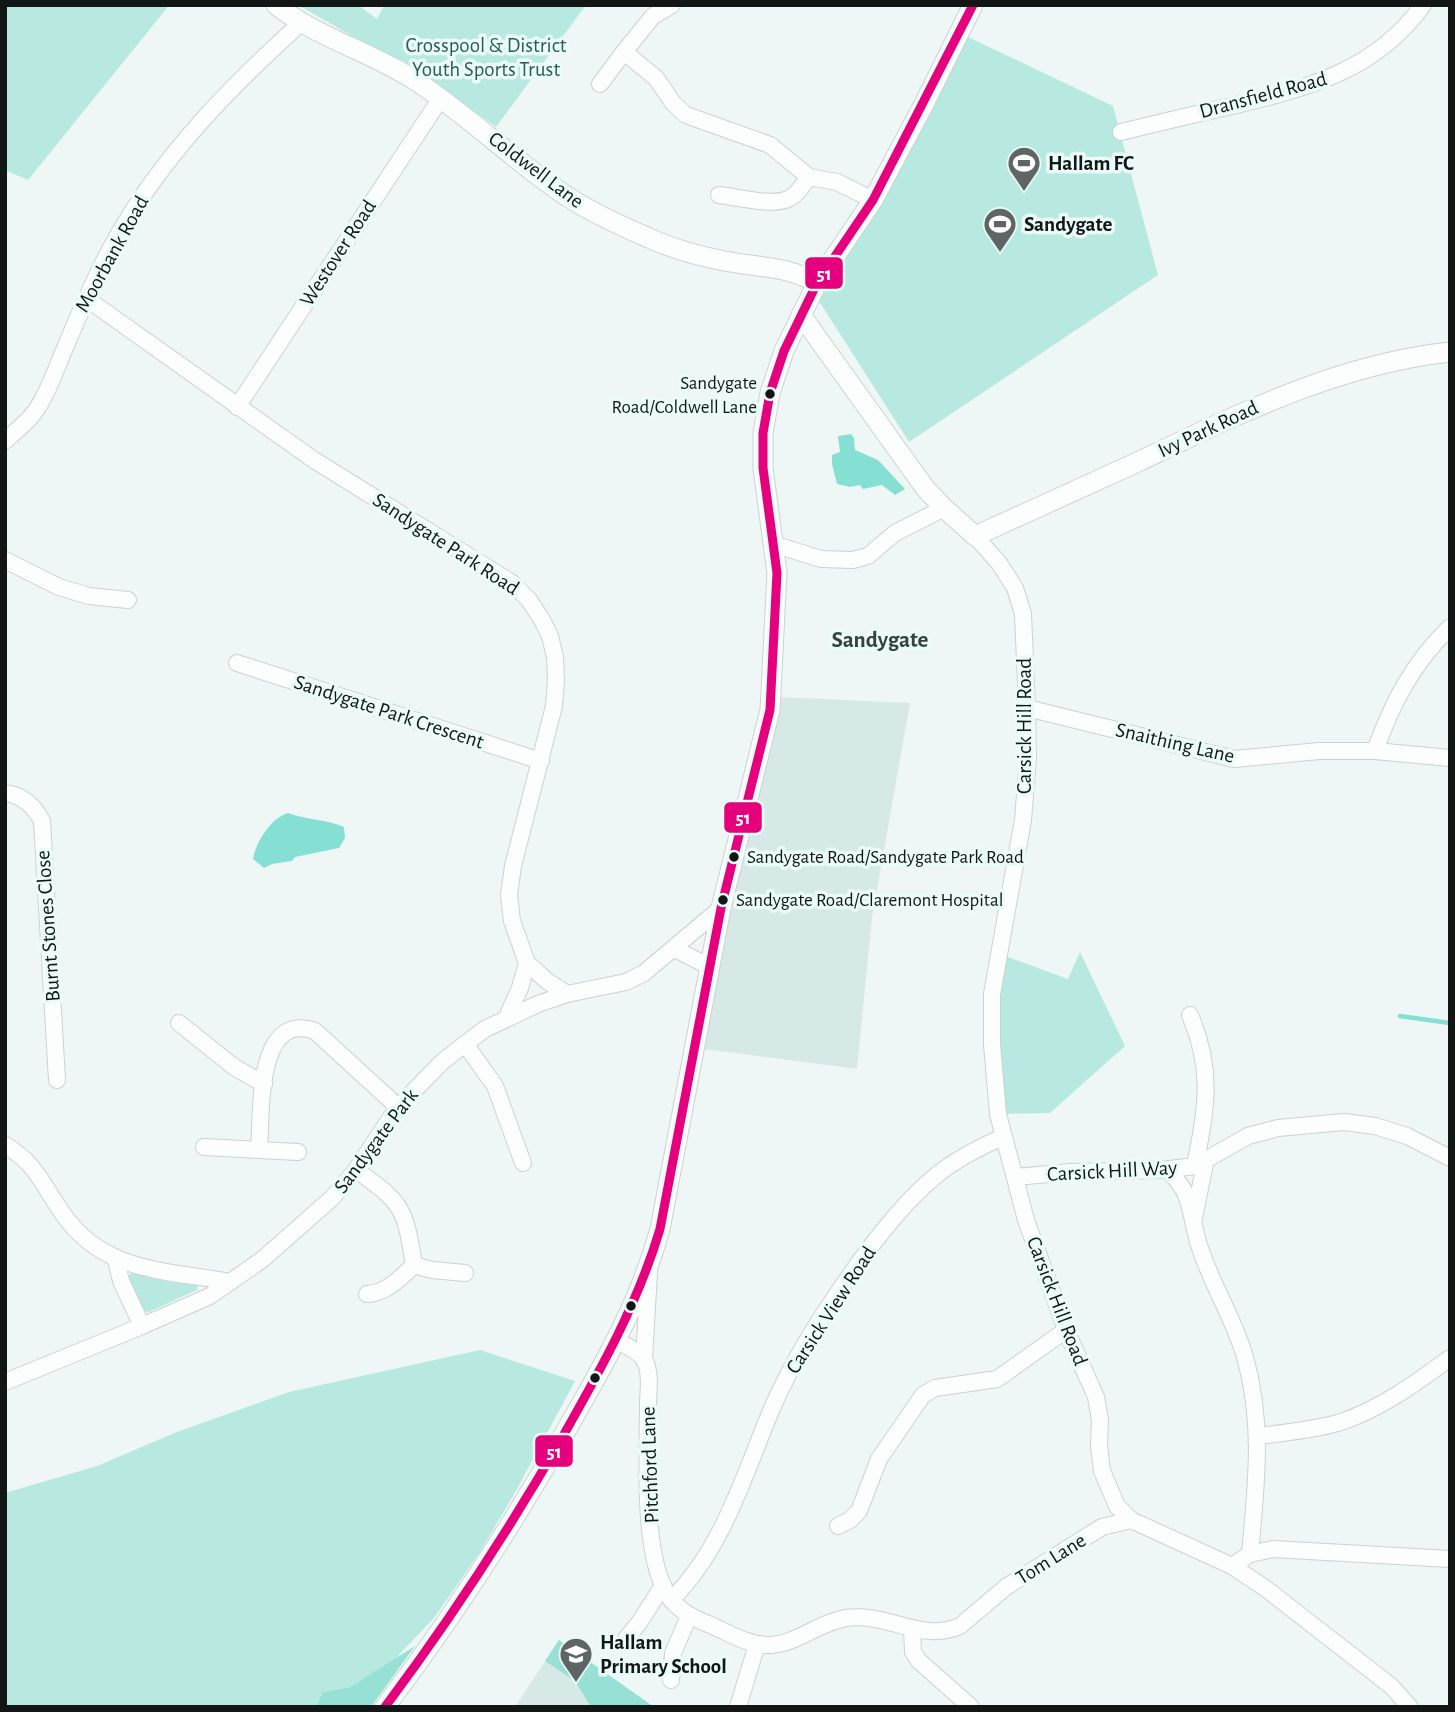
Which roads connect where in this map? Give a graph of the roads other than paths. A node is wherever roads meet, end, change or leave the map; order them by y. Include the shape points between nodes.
1 (672, 5) edge
2 (972, 5) edge
3 (1423, 5) edge
4 (278, 6) edge
5 (301, 23) junction
6 (624, 52) junction
7 (600, 84) dead end
8 (440, 98) junction
9 (1121, 132) dead end
10 (808, 177) junction
11 (719, 195) dead end
12 (873, 200) junction
13 (817, 284) junction
14 (87, 299) junction
15 (801, 316) junction
16 (1450, 352) edge
17 (237, 407) junction
18 (5, 441) edge
19 (944, 508) junction
20 (975, 536) junction
21 (773, 544) junction
22 (5, 560) edge
23 (128, 600) dead end
24 (1450, 627) edge
25 (237, 663) dead end
26 (1027, 708) junction
27 (1375, 751) junction
28 (1450, 758) edge
29 (541, 761) junction
30 (5, 793) edge
31 (721, 908) junction
32 (674, 949) junction
33 (527, 963) junction
34 (710, 967) junction
35 (568, 994) junction
36 (1190, 1015) dead end
37 (508, 1017) junction
38 (179, 1023) dead end
39 (465, 1044) junction
40 (57, 1080) dead end
41 (264, 1084) junction
42 (398, 1107) junction
43 (1003, 1137) junction
44 (5, 1145) edge
45 (204, 1147) dead end
46 (259, 1150) junction
47 (298, 1152) dead end
48 (1450, 1158) edge
49 (1200, 1162) junction
50 (523, 1163) dead end
51 (356, 1170) junction
52 (1168, 1170) junction
53 (1015, 1177) junction
54 (1193, 1222) junction
55 (116, 1260) junction
56 (414, 1265) junction
57 (649, 1266) junction
58 (465, 1273) dead end
59 (230, 1282) junction
60 (367, 1294) dead end
61 (142, 1326) junction
62 (1066, 1331) junction
63 (617, 1341) junction
64 (1450, 1358) edge
65 (644, 1359) junction
66 (5, 1382) edge
67 (1258, 1436) junction
68 (1131, 1520) junction
69 (838, 1526) dead end
70 (1250, 1554) junction
71 (1450, 1559) edge
72 (1232, 1566) junction
73 (667, 1593) junction
74 (689, 1616) junction
75 (912, 1629) junction
76 (625, 1640) dead end
77 (757, 1644) junction
78 (671, 1680) dead end
79 (385, 1707) edge
80 (738, 1707) edge
81 (971, 1707) edge
82 (1410, 1707) edge

1 - 6 street via 653,16
2 - 12 street
3 - 9 street, Dransfield Road via 1386,43 1329,79
4 - 5 street, Coldwell Lane
5 - 8 street, Coldwell Lane via 387,63
5 - 14 street, Moorbank Road via 237,82 164,166 116,239
6 - 7 street
6 - 10 street via 656,78 686,115 770,145
8 - 13 street, Coldwell Lane via 566,196 594,212 695,255 786,269
8 - 17 street, Westover Road
10 - 11 street via 800,190 778,202
10 - 12 street via 837,182
12 - 13 street
13 - 15 street
14 - 17 street, Sandygate Park Road
14 - 18 street, Moorbank Road via 41,403
15 - 19 street, Carsick Hill Road
15 - 21 street via 780,361 763,433
16 - 20 street, Ivy Park Road via 1343,373 1290,392
17 - 29 street, Sandygate Park Road via 512,583 529,600 542,620 555,657 555,706
19 - 20 street, Carsick Hill Road
19 - 21 street via 895,533 868,556 853,560 821,559
20 - 26 street, Carsick Hill Road via 1015,588 1023,614
21 - 31 street via 776,573 770,710
22 - 23 street via 59,587
24 - 27 street via 1427,650 1400,690
25 - 29 street, Sandygate Park Crescent
26 - 27 street, Snaithing Lane via 1234,759
26 - 43 street, Carsick Hill Road via 1023,820 992,994 994,1082
27 - 28 street, Snaithing Lane
29 - 33 street, Sandygate Park Road via 509,895 512,921
30 - 40 street, Burnt Stones Close via 29,802 42,821
31 - 32 street, Sandygate Park
31 - 34 street
32 - 34 street
32 - 35 street, Sandygate Park via 626,982
33 - 35 street
33 - 37 street
34 - 57 street
35 - 37 street, Sandygate Park
36 - 49 street via 1203,1058 1207,1104
37 - 39 street, Sandygate Park
38 - 41 street via 234,1068
39 - 42 street, Sandygate Park
39 - 50 street via 495,1086
41 - 42 street via 277,1038 290,1028 307,1028
41 - 46 street
42 - 51 street, Sandygate Park
43 - 53 street, Carsick Hill Road
43 - 73 street, Carsick View Road via 936,1175 897,1214 848,1279 786,1379 720,1532 697,1568
44 - 55 street via 38,1172 82,1237
45 - 46 street
46 - 47 street
48 - 49 street via 1407,1136 1344,1122 1248,1136
49 - 52 street, Carsick Hill Way
49 - 54 street
51 - 56 street via 394,1199 404,1214
51 - 59 street, Sandygate Park via 300,1229
52 - 53 street, Carsick Hill Way
52 - 54 street via 1183,1188
53 - 62 street, Carsick Hill Road
54 - 67 street via 1245,1358
55 - 59 street
55 - 61 street
56 - 58 street
56 - 60 street via 387,1289
57 - 63 street
57 - 65 street, Pitchford Lane
59 - 61 street, Sandygate Park via 210,1296
61 - 66 street, Sandygate Park
62 - 68 street, Carsick Hill Road via 1096,1398 1102,1471 1117,1506
62 - 69 street via 997,1379 935,1388 923,1395 879,1459 859,1511
63 - 65 street
63 - 79 street via 536,1485
64 - 67 street via 1379,1405 1339,1422
65 - 73 street, Pitchford Lane via 649,1378 649,1507 655,1562
67 - 70 street
68 - 72 street
68 - 75 street, Tom Lane via 1102,1527 1006,1587 960,1626 944,1631
70 - 71 street via 1273,1549
70 - 72 street
72 - 82 street via 1391,1686
73 - 74 street, Tom Lane
73 - 76 street, Carsick View Road
74 - 77 street, Tom Lane
74 - 78 street via 673,1653
75 - 77 street, Tom Lane via 882,1618 859,1616 840,1619 781,1644
75 - 81 street via 913,1652 919,1661
77 - 80 street

